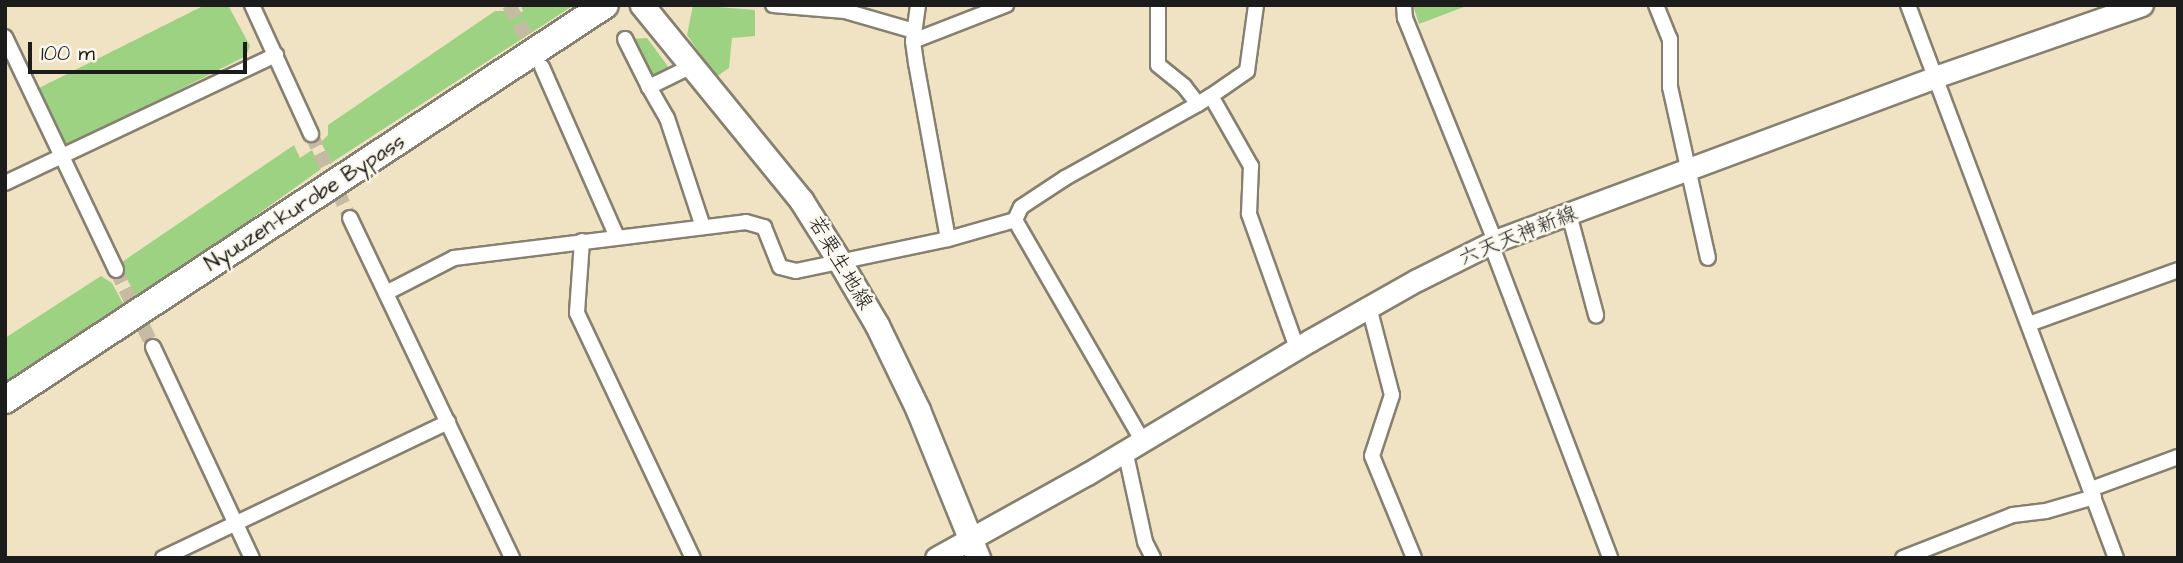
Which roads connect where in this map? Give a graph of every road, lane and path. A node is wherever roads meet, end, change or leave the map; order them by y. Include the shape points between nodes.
1 (252, 5) edge
2 (605, 5) edge
3 (642, 5) edge
4 (773, 5) edge
5 (918, 5) edge
6 (1006, 5) edge
7 (1158, 5) edge
8 (1256, 5) edge
9 (1404, 5) edge
10 (1656, 5) edge
11 (1908, 5) edge
12 (2143, 5) edge
13 (914, 36) junction
14 (5, 37) edge
15 (625, 39) dead end
16 (276, 55) junction
17 (542, 67) tunnel mouth
18 (690, 67) junction
19 (1935, 78) junction
20 (649, 88) junction
21 (1211, 96) junction
22 (1198, 104) junction
23 (311, 134) tunnel mouth
24 (61, 156) junction
25 (1689, 169) junction
26 (5, 183) edge
27 (1569, 214) junction
28 (350, 218) tunnel mouth
29 (1015, 220) junction
30 (703, 227) junction
31 (617, 237) junction
32 (948, 239) junction
33 (582, 241) junction
34 (1493, 243) junction
35 (1708, 258) dead end
36 (840, 262) junction
37 (116, 270) tunnel mouth
38 (2178, 270) edge
39 (386, 293) junction
40 (1369, 307) junction
41 (1596, 315) dead end
42 (2029, 324) junction
43 (153, 347) tunnel mouth
44 (1297, 348) junction
45 (5, 400) edge
46 (448, 422) junction
47 (1134, 445) junction
48 (2178, 457) edge
49 (2092, 493) junction
50 (235, 523) junction
51 (974, 548) edge
52 (163, 558) edge
53 (251, 558) edge
54 (512, 558) edge
55 (694, 558) edge
56 (936, 558) edge
57 (1153, 558) edge
58 (1414, 558) edge
59 (1610, 558) edge
60 (1903, 558) edge
61 (2116, 558) edge

1 - 16 street
2 - 45 highway, Nyuuzen-kurobe Bypass
3 - 18 main road, 若栗生地線
4 - 13 street via 845,12
5 - 13 street
6 - 13 street
7 - 22 street via 1158,65
8 - 21 street via 1247,71
9 - 34 street via 1405,18
10 - 25 street via 1670,38 1670,86
11 - 19 street
12 - 19 main road, 六天天神新線
13 - 32 street
14 - 24 street
15 - 20 street
16 - 23 street
16 - 24 street
17 - 31 street
18 - 20 street
18 - 36 main road, 若栗生地線 via 801,200
19 - 25 main road, 六天天神新線
19 - 42 street
20 - 30 street via 667,118
21 - 22 street
21 - 44 street via 1251,166 1249,214
22 - 29 street via 1065,178 1021,207
24 - 26 street
24 - 37 street
25 - 27 main road, 六天天神新線
25 - 35 street
27 - 34 main road, 六天天神新線
27 - 41 street
28 - 39 street
29 - 32 street
29 - 47 street
30 - 31 street
30 - 36 street via 746,222 764,227 780,267 796,271
31 - 33 street
32 - 36 street
33 - 39 street via 454,258
33 - 55 street via 577,313
34 - 40 main road, 六天天神新線
34 - 59 street
36 - 51 main road, 若栗生地線 via 918,410
38 - 42 street
39 - 46 street
40 - 44 main road, 六天天神新線
40 - 58 street via 1392,395 1372,456
42 - 49 street
43 - 50 street
44 - 47 main road, 六天天神新線
46 - 50 street
46 - 54 street
47 - 51 main road, 六天天神新線
47 - 57 street via 1145,542
48 - 49 street
49 - 60 street via 2046,511 2013,515
49 - 61 street
50 - 52 street
50 - 53 street
51 - 56 main road, 六天天神新線

